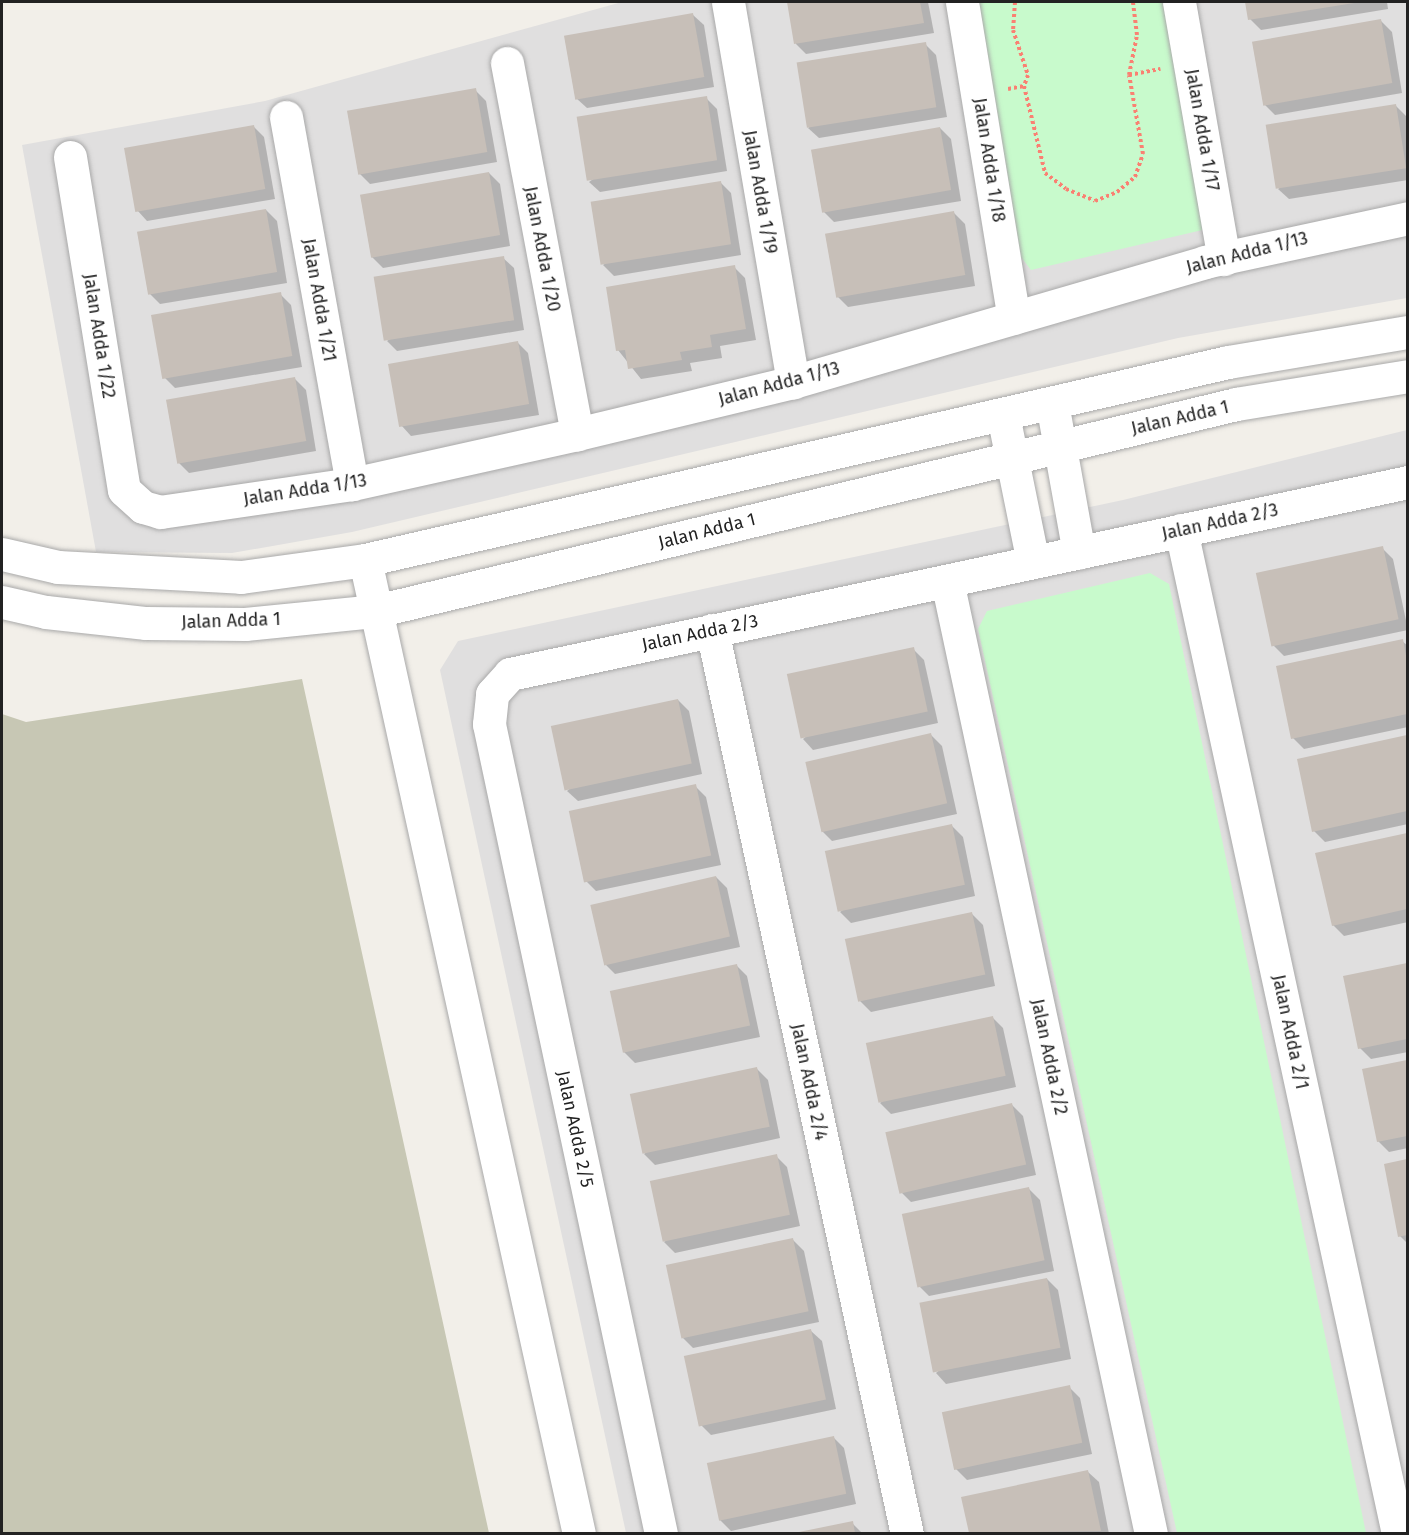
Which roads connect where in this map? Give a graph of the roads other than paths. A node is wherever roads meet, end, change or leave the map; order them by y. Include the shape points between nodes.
1 (728, 2) edge
2 (962, 2) edge
3 (1179, 2) edge
4 (507, 63) dead end
5 (286, 117) dead end
6 (70, 157) dead end
7 (1407, 218) edge
8 (1224, 259) junction
9 (1014, 318) junction
10 (1407, 332) edge
11 (1407, 376) edge
12 (793, 382) junction
13 (1052, 403) junction
14 (1003, 416) junction
15 (577, 434) junction
16 (1060, 447) junction
17 (1012, 458) junction
18 (1407, 482) edge
19 (352, 484) junction
20 (143, 507) joint
21 (1181, 530) junction
22 (1079, 553) junction
23 (2, 554) edge
24 (365, 560) junction
25 (1033, 562) junction
26 (947, 581) junction
27 (2, 602) edge
28 (376, 611) junction
29 (712, 630) junction
30 (489, 724) joint
31 (579, 1533) edge
32 (661, 1533) edge
33 (907, 1533) edge
34 (1151, 1533) edge
35 (1398, 1533) edge

1 - 12 street, Jalan Adda 1/19
2 - 9 street, Jalan Adda 1/18
3 - 8 street, Jalan Adda 1/17
4 - 15 street, Jalan Adda 1/20
5 - 19 street, Jalan Adda 1/21
6 - 20 street, Jalan Adda 1/22 via 124,490
7 - 8 street, Jalan Adda 1/13 via 1295,240
8 - 9 street, Jalan Adda 1/13
9 - 12 street, Jalan Adda 1/13
10 - 13 street via 1228,362
11 - 16 street, Jalan Adda 1 via 1236,404
12 - 15 street, Jalan Adda 1/13
13 - 14 street
13 - 16 street
14 - 17 street
14 - 24 street
15 - 19 street, Jalan Adda 1/13
16 - 17 street, Jalan Adda 1
16 - 22 street
17 - 25 street
17 - 28 street, Jalan Adda 1
18 - 21 street, Jalan Adda 2/3
19 - 20 street, Jalan Adda 1/13 via 160,512
21 - 22 street, Jalan Adda 2/3
21 - 35 street, Jalan Adda 2/1
22 - 25 street, Jalan Adda 2/3
23 - 24 street via 58,567 241,577
24 - 28 street
25 - 26 street, Jalan Adda 2/3
26 - 29 street, Jalan Adda 2/3
26 - 34 street, Jalan Adda 2/2
27 - 28 street, Jalan Adda 1 via 46,612 146,623 245,624
28 - 31 street
29 - 30 street, Jalan Adda 2/3 via 510,674 492,694
29 - 33 street, Jalan Adda 2/4
30 - 32 street, Jalan Adda 2/5

